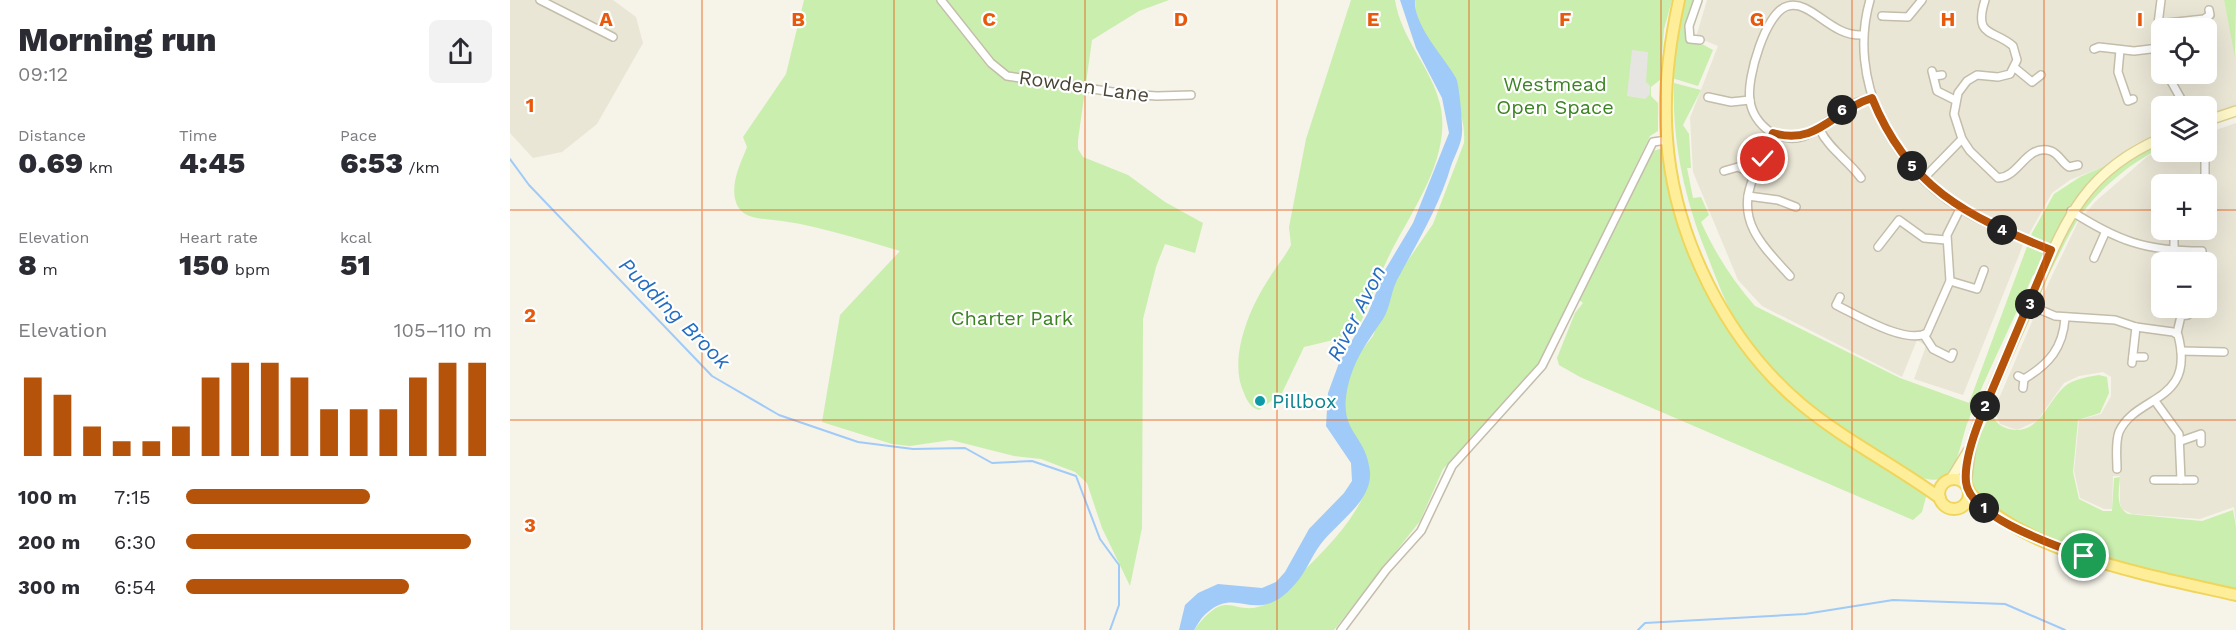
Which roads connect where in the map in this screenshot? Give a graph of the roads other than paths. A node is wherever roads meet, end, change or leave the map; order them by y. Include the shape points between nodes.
1 (540, 0) edge
2 (941, 0) edge
3 (1679, 0) edge
4 (1698, 0) edge
5 (1870, 0) edge
6 (1922, 0) edge
7 (1985, 0) edge
8 (2160, 0) edge
9 (1790, 3) edge
10 (2212, 13) dead end
11 (1882, 16) dead end
12 (2158, 18) edge
13 (2201, 18) edge
14 (1863, 35) junction
15 (613, 37) dead end
16 (1700, 40) dead end
17 (2097, 45) dead end
18 (2151, 48) edge
19 (2121, 50) junction
20 (2015, 68) junction
21 (1942, 75) dead end
22 (2041, 75) dead end
23 (1191, 95) dead end
24 (1708, 97) dead end
25 (1872, 98) junction
26 (2133, 99) dead end
27 (1750, 100) junction
28 (1955, 100) junction
29 (2236, 111) edge
30 (2217, 117) edge
31 (1820, 130) junction
32 (1773, 133) junction
33 (1962, 139) junction
34 (1667, 140) junction
35 (2151, 144) edge
36 (2078, 165) dead end
37 (1724, 171) dead end
38 (1755, 175) junction
39 (1861, 178) dead end
40 (1924, 178) junction
41 (1748, 196) junction
42 (1793, 204) dead end
43 (1960, 209) junction
44 (2071, 211) junction
45 (2105, 233) junction
46 (1946, 240) junction
47 (2174, 240) edge
48 (1878, 247) dead end
49 (2051, 250) junction
50 (2174, 250) junction
51 (2188, 252) edge
52 (2098, 256) dead end
53 (1984, 270) dead end
54 (1791, 276) dead end
55 (1950, 281) junction
56 (1840, 297) dead end
57 (2029, 305) junction
58 (2065, 318) junction
59 (2183, 318) edge
60 (2136, 327) junction
61 (2177, 333) junction
62 (1924, 335) junction
63 (2181, 351) junction
64 (2224, 352) dead end
65 (1951, 357) dead end
66 (2144, 357) dead end
67 (2023, 388) dead end
68 (2155, 401) junction
69 (2181, 441) junction
70 (2201, 443) dead end
71 (1971, 446) junction
72 (2120, 465) dead end
73 (1915, 479) junction
74 (2154, 480) dead end
75 (2181, 480) junction
76 (2194, 480) dead end
77 (1947, 481) junction
78 (1968, 488) junction
79 (1940, 498) junction
80 (1963, 506) junction
81 (1985, 509) junction
82 (2236, 595) edge
83 (1341, 630) edge

1 - 15 street
2 - 23 street, Rowden Lane via 991,63 1007,76 1126,94
3 - 34 main road via 1669,44
4 - 16 street via 1689,26 1690,39
5 - 14 street
6 - 11 street via 1908,17 1892,21
7 - 20 street via 1984,27 1990,35 2013,46 2017,55
8 - 12 street
9 - 14 street via 1843,34
9 - 27 street via 1776,13 1767,32 1752,71
10 - 13 street
14 - 25 street
17 - 19 street
18 - 19 street
19 - 26 street via 2118,72 2128,101
20 - 22 street via 2032,82
20 - 28 street via 2001,76 1974,76 1963,85
21 - 28 street via 1933,74 1937,91
24 - 27 street via 1731,102
25 - 31 street via 1848,106
25 - 40 street via 1902,154
27 - 32 street via 1758,121
28 - 33 street via 1954,114
29 - 30 street
31 - 32 street via 1798,136
31 - 39 street
32 - 38 street
33 - 36 street via 1998,178 2011,175 2027,157 2043,150 2056,154 2066,166
33 - 40 street
34 - 73 main road via 1680,210 1702,271 1728,318 1759,361 1800,403 1834,429
34 - 83 street via 1653,142 1542,366 1452,466 1421,531
35 - 44 street via 2112,167
37 - 38 street via 1738,167
38 - 41 street
40 - 43 street
41 - 42 street
41 - 54 street via 1752,230
43 - 46 street
43 - 49 street
44 - 45 street
44 - 49 street
45 - 50 street via 2133,243
45 - 52 street
46 - 48 street via 1924,238 1901,217
46 - 55 street
47 - 50 street
49 - 57 street
50 - 51 street
53 - 55 street via 1976,291
55 - 62 street via 1933,325
56 - 62 street via 1834,304 1903,335
57 - 58 street
57 - 71 street
58 - 60 street via 2107,318
58 - 67 street via 2053,357 2021,378
59 - 61 street
60 - 61 street
60 - 66 street via 2132,360
61 - 63 street
62 - 65 street via 1933,348
63 - 64 street
63 - 68 street via 2175,381
68 - 69 street
68 - 72 street via 2122,426 2117,439
69 - 70 street via 2201,431
69 - 75 street
71 - 77 street
71 - 78 street
73 - 77 main road
73 - 79 main road
74 - 75 street
75 - 76 street
77 - 78 main road
77 - 79 main road
78 - 80 main road
78 - 81 main road
79 - 80 main road via 1950,508
80 - 81 main road
81 - 82 main road via 2029,535 2084,556

